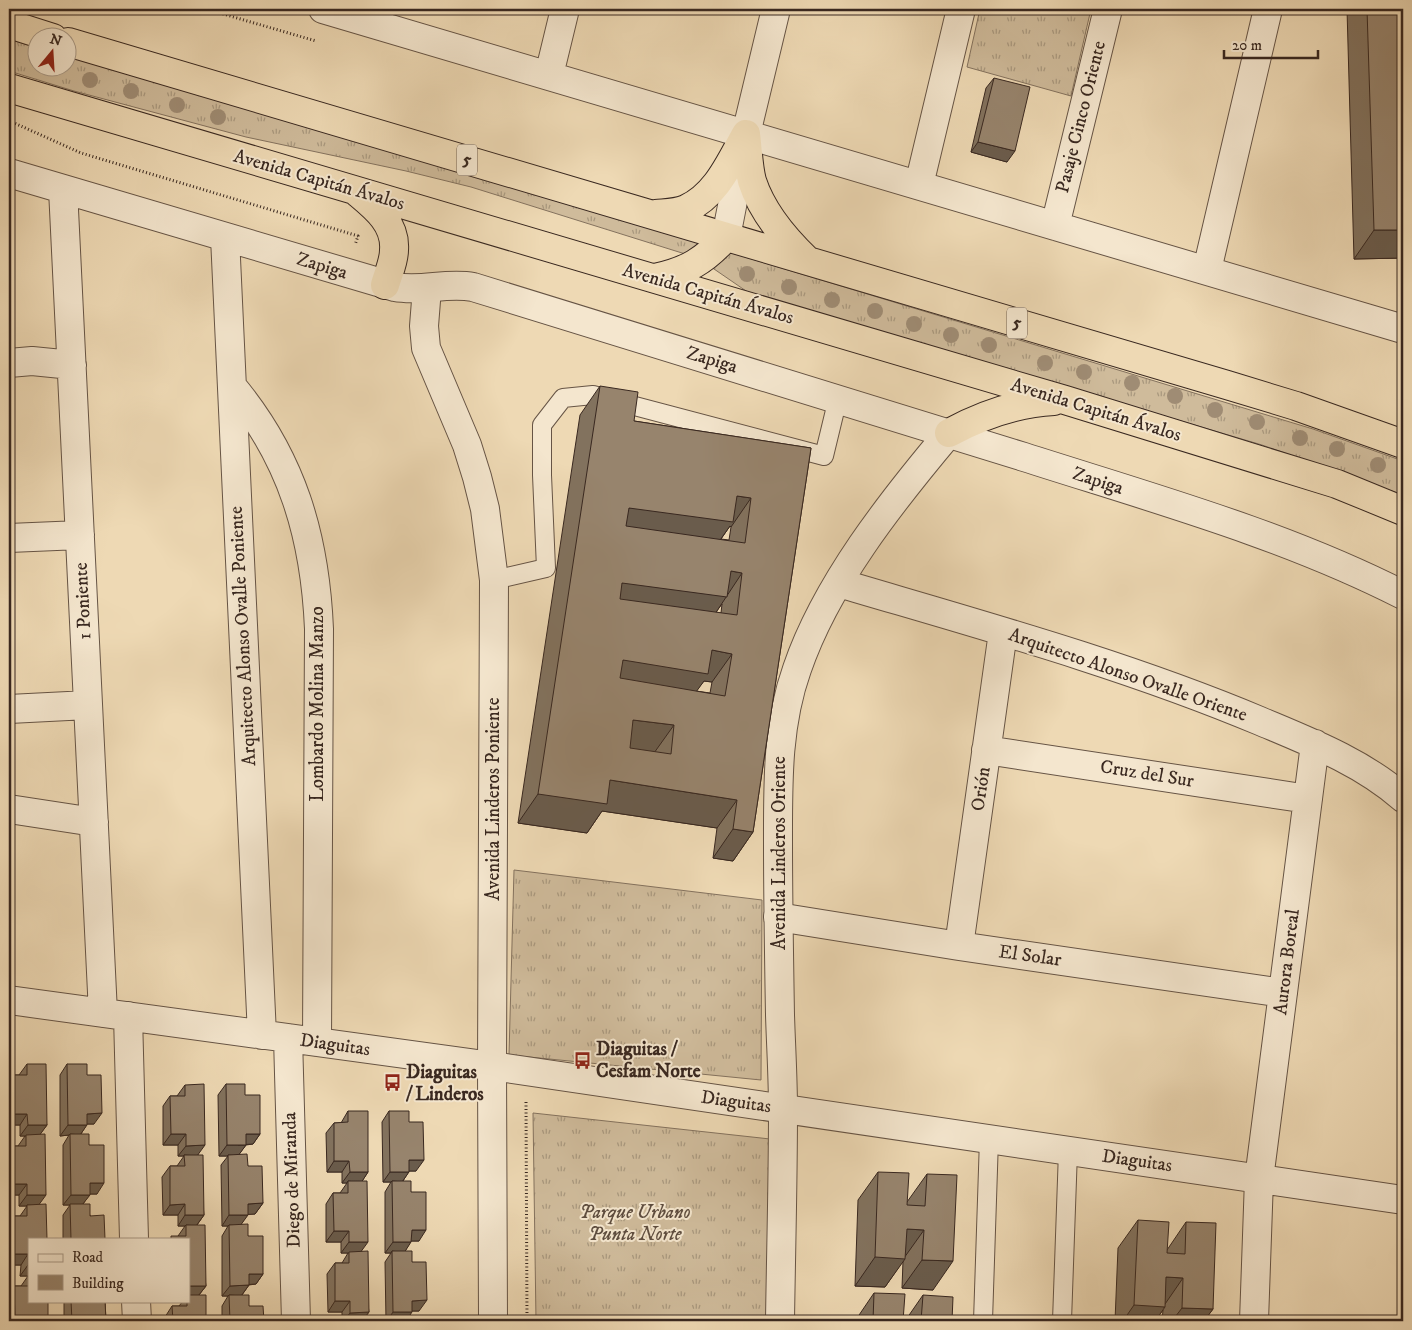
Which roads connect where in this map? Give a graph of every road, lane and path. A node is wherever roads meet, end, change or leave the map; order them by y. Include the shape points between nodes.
1 (323, 9) edge
2 (565, 9) edge
3 (776, 9) edge
4 (962, 9) edge
5 (1108, 9) edge
6 (1268, 9) edge
7 (9, 24) edge
8 (28, 30) edge
9 (78, 45) edge
10 (549, 75) junction
11 (9, 88) edge
12 (9, 121) edge
13 (746, 134) junction
14 (9, 173) edge
15 (919, 185) junction
16 (63, 189) junction
17 (355, 190) junction
18 (652, 214) junction
19 (1055, 226) junction
20 (225, 237) junction
21 (726, 237) junction
22 (808, 261) junction
23 (1207, 270) junction
24 (346, 273) junction
25 (655, 278) junction
26 (385, 285) junction
27 (427, 288) junction
28 (1403, 329) edge
29 (17, 359) edge
30 (72, 366) junction
31 (232, 386) junction
32 (838, 398) junction
33 (1065, 400) junction
34 (949, 433) junction
35 (1403, 444) edge
36 (1403, 511) edge
37 (80, 535) junction
38 (9, 538) edge
39 (494, 580) junction
40 (839, 583) junction
41 (1403, 595) edge
42 (1004, 632) junction
43 (88, 705) junction
44 (9, 709) edge
45 (1315, 744) junction
46 (986, 750) junction
47 (1403, 798) edge
48 (1308, 799) junction
49 (9, 809) edge
50 (94, 822) junction
51 (778, 917) junction
52 (959, 946) junction
53 (1283, 993) junction
54 (9, 1000) edge
55 (115, 1015) junction
56 (262, 1035) junction
57 (288, 1038) junction
58 (317, 1042) junction
59 (492, 1066) junction
60 (526, 1071) junction
61 (783, 1109) junction
62 (989, 1139) junction
63 (1068, 1151) junction
64 (1259, 1179) junction
65 (1403, 1200) edge
66 (134, 1238) edge
67 (136, 1302) edge
68 (137, 1321) edge
69 (296, 1321) edge
70 (493, 1321) edge
71 (527, 1321) edge
72 (780, 1321) edge
73 (982, 1321) edge
74 (1062, 1321) edge
75 (1254, 1321) edge

1 - 10 street
2 - 10 street
3 - 13 street
4 - 15 street
5 - 19 street, Pasaje Cinco Oriente
6 - 23 street
7 - 8 highway
9 - 18 highway, 5
10 - 13 street
11 - 17 highway, Avenida Capitán Ávalos
12 - 24 path via 81,153 358,236
13 - 15 street
13 - 18 highway via 720,179 700,201 677,212
13 - 21 street
13 - 22 highway via 752,180 758,194 781,234
14 - 16 street, Zapiga
15 - 19 street
16 - 20 street, Zapiga
16 - 30 street, 1 Poniente
17 - 25 highway, Avenida Capitán Ávalos
17 - 26 highway via 379,212 392,232 394,252
18 - 21 highway, 5
19 - 23 street
20 - 24 street, Zapiga
20 - 31 street, Arquitecto Alonso Ovalle Poniente
21 - 22 highway, 5
21 - 25 highway via 695,265 676,274
22 - 35 highway, 5 via 1296,406
23 - 28 street
24 - 26 street, Zapiga
25 - 33 highway, Avenida Capitán Ávalos
26 - 27 street, Zapiga
27 - 32 street, Zapiga via 450,284 473,287
27 - 39 street, Avenida Linderos Poniente via 426,348 477,477 485,509
29 - 30 street
30 - 37 street, 1 Poniente
31 - 56 street, Arquitecto Alonso Ovalle Poniente
31 - 58 street, Lombardo Molina Manzo via 250,407 279,455 302,517 315,574 318,629
32 - 34 street, Zapiga
32 - 39 lane via 824,456 593,395 563,398 542,425 546,568
33 - 34 highway via 1004,409
33 - 36 highway, Avenida Capitán Ávalos via 1328,482
34 - 40 street, Avenida Linderos Oriente via 880,520
34 - 41 street, Zapiga via 1259,533
37 - 38 street
37 - 43 street, 1 Poniente
39 - 59 street, Avenida Linderos Poniente
40 - 42 street, Arquitecto Alonso Ovalle Oriente
40 - 51 street, Avenida Linderos Oriente via 822,611 799,662 782,733 778,766
42 - 45 street, Arquitecto Alonso Ovalle Oriente via 1168,685
42 - 46 street, Orión
43 - 44 street
43 - 50 street, 1 Poniente
45 - 47 street, Arquitecto Alonso Ovalle Oriente via 1370,773
45 - 48 street, Aurora Boreal
46 - 48 street, Cruz del Sur
46 - 52 street, Orión
48 - 53 street, Aurora Boreal
49 - 50 street
50 - 55 street, 1 Poniente
51 - 52 street, El Solar
51 - 61 street, Avenida Linderos Oriente
52 - 53 street, El Solar
53 - 64 street, Aurora Boreal
54 - 55 street, Diaguitas
55 - 56 street, Diaguitas
55 - 66 street, 1 Poniente
56 - 57 street, Diaguitas
57 - 58 street, Diaguitas
57 - 69 street, Diego de Miranda
58 - 59 street, Diaguitas
59 - 60 street, Diaguitas
59 - 70 street, Avenida Linderos Poniente
60 - 61 street, Diaguitas
60 - 71 path
61 - 62 street, Diaguitas
61 - 72 street, Avenida Linderos Oriente
62 - 63 street, Diaguitas
62 - 73 lane
63 - 64 street, Diaguitas
63 - 74 lane
64 - 65 street, Diaguitas
64 - 75 street, Aurora Boreal
67 - 68 street

